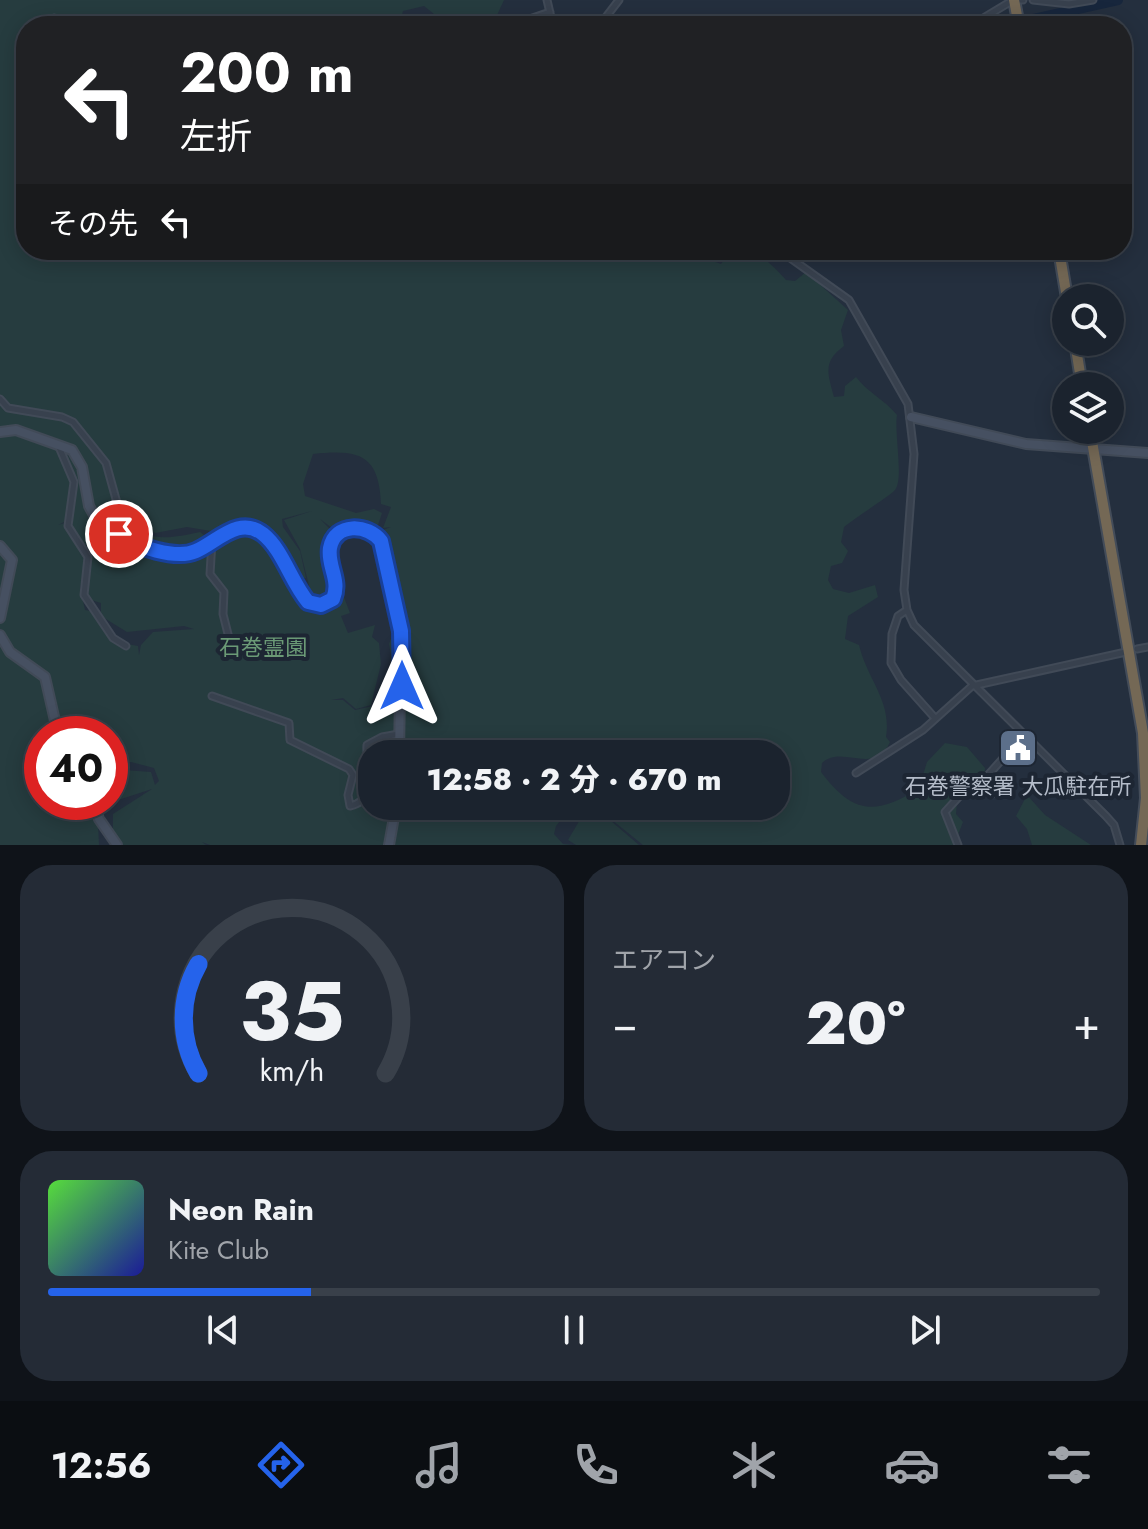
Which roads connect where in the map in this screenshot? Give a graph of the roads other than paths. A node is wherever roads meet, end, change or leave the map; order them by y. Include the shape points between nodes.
1 (547, 0) edge
2 (619, 0) edge
3 (1033, 0) edge
4 (1093, 0) edge
5 (1008, 1) edge
6 (550, 12) junction
7 (538, 16) edge
8 (551, 16) edge
9 (607, 16) edge
10 (985, 16) edge
11 (793, 260) edge
12 (1061, 260) edge
13 (1065, 284) edge
14 (0, 399) edge
15 (911, 417) junction
16 (0, 432) edge
17 (58, 443) junction
18 (1092, 444) edge
19 (1093, 449) junction
20 (1148, 453) edge
21 (106, 524) junction
22 (212, 541) junction
23 (0, 546) edge
24 (0, 562) edge
25 (12, 562) junction
26 (907, 610) junction
27 (0, 618) edge
28 (0, 635) edge
29 (230, 642) dead end
30 (126, 646) dead end
31 (1148, 647) edge
32 (1137, 649) dead end
33 (1126, 652) dead end
34 (972, 686) junction
35 (212, 696) dead end
36 (54, 716) edge
37 (934, 717) junction
38 (400, 734) junction
39 (1023, 735) junction
40 (400, 740) edge
41 (856, 773) dead end
42 (100, 820) edge
43 (393, 820) edge
44 (117, 845) edge
45 (389, 845) edge
46 (958, 845) edge
47 (1120, 845) edge
48 (1141, 845) edge

1 - 6 street
2 - 9 street
3 - 4 street
5 - 10 street
6 - 7 street
6 - 8 street
11 - 15 street via 849,300
12 - 13 highway
14 - 21 street via 8,408 69,420 91,441 110,470 119,510
15 - 19 street via 1003,440
15 - 26 street
16 - 17 street via 16,430
17 - 21 street via 79,459 89,506
17 - 30 street via 74,482 68,526 88,557 84,595 113,638
18 - 19 highway
19 - 20 street
19 - 48 highway via 1143,733 1146,798
21 - 22 street via 128,541 151,548 188,553
22 - 29 street via 210,574 224,592
22 - 38 street via 238,528 262,533 304,597 321,605 336,591 330,554 334,538 357,528 377,536 401,631
23 - 25 street
24 - 25 street
25 - 27 street
26 - 34 street via 922,635
26 - 37 street via 898,616 892,634 891,663
28 - 36 street via 10,652 45,677
31 - 32 street
33 - 34 street
34 - 37 street
34 - 39 street
35 - 38 street via 289,723 290,740 349,769 350,806 369,786 367,745
37 - 41 street via 923,730
38 - 40 street
39 - 46 street via 989,774 992,794 966,789 945,812
39 - 47 street via 1114,825
42 - 44 street
43 - 45 street

